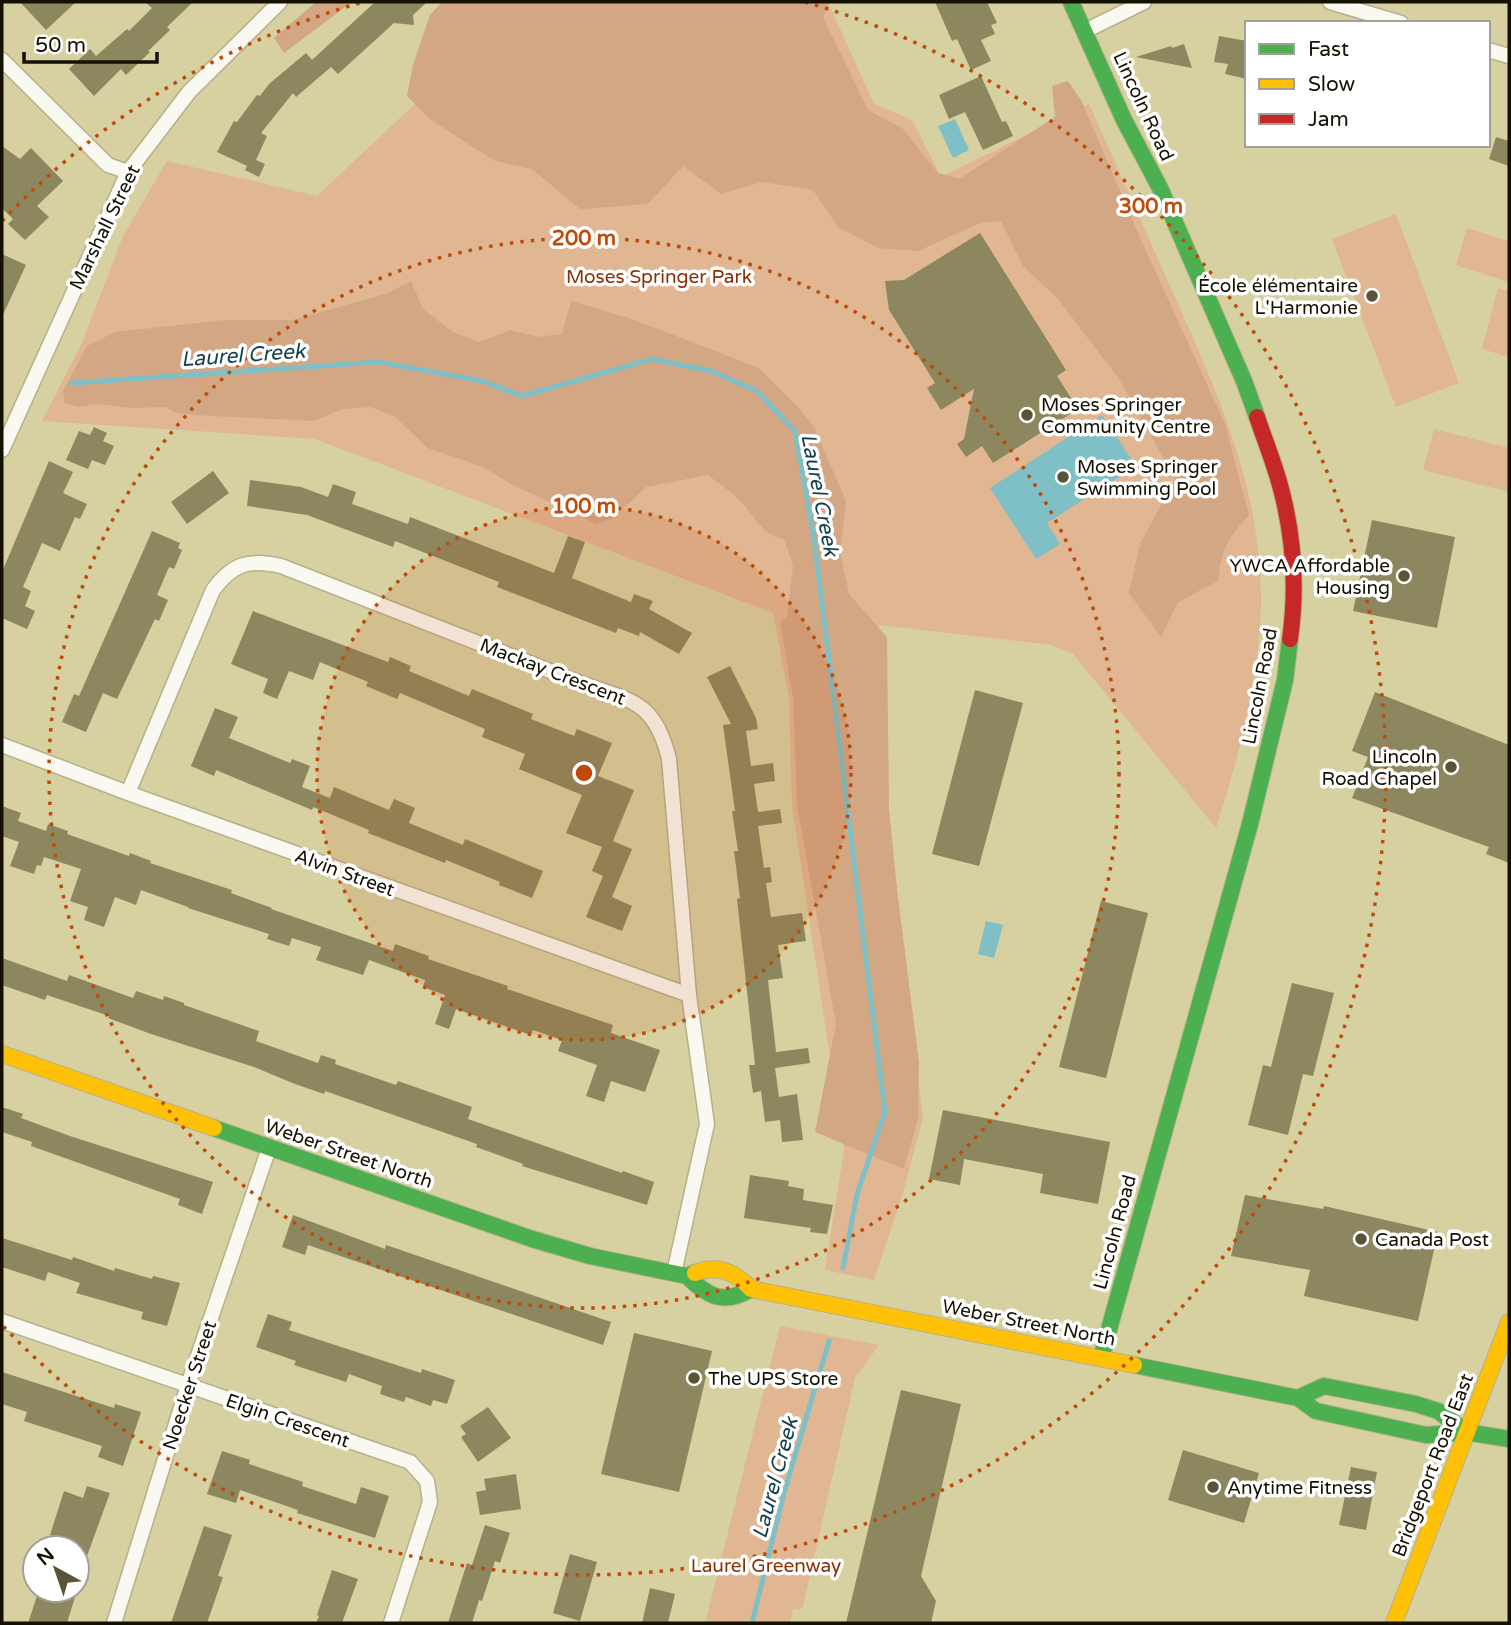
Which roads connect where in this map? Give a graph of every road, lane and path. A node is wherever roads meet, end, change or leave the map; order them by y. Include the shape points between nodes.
1 (279, 2) edge
2 (1072, 2) edge
3 (1144, 2) edge
4 (1330, 2) edge
5 (1354, 5) edge
6 (1396, 21) edge
7 (1085, 31) junction
8 (1490, 51) edge
9 (1509, 56) edge
10 (2, 60) edge
11 (128, 172) junction
12 (2, 450) edge
13 (2, 745) edge
14 (128, 793) junction
15 (689, 995) junction
16 (2, 1054) edge
17 (269, 1148) junction
18 (681, 1275) junction
19 (751, 1289) junction
20 (2, 1321) edge
21 (1509, 1322) edge
22 (1101, 1358) junction
23 (188, 1385) junction
24 (1298, 1398) junction
25 (1466, 1432) junction
26 (1509, 1439) edge
27 (114, 1623) edge
28 (391, 1623) edge
29 (1394, 1623) edge

1 - 11 street, Marshall Street via 189,92
2 - 7 main road, Lincoln Road
3 - 7 street
4 - 5 street
5 - 6 street
7 - 22 main road, Lincoln Road via 1244,381 1281,488 1292,545 1294,611 1284,680 1250,824
8 - 9 street
10 - 11 street via 108,165
11 - 12 street, Marshall Street
13 - 14 street, Alvin Street
14 - 15 street, Alvin Street
14 - 15 street, Mackay Crescent via 213,590 243,564 281,566 634,701 648,711 669,759
15 - 18 street, Mackay Crescent via 707,1124
16 - 17 main road, Weber Street North
17 - 18 main road, Weber Street North via 532,1239
17 - 23 street, Noecker Street
18 - 19 main road, Weber Street North via 707,1268 728,1272 738,1275
18 - 19 main road, Weber Street North via 702,1292 733,1298
19 - 22 main road, Weber Street North
20 - 23 street, Elgin Crescent
21 - 25 main road, Bridgeport Road East
22 - 24 main road, Weber Street North
23 - 27 street, Noecker Street
23 - 28 street, Elgin Crescent via 410,1462 427,1481 430,1502
24 - 25 main road, Weber Street North via 1316,1410 1426,1435
24 - 25 main road, Weber Street North via 1324,1386 1416,1404 1438,1411
25 - 26 main road, Weber Street North
25 - 29 main road, Bridgeport Road East

